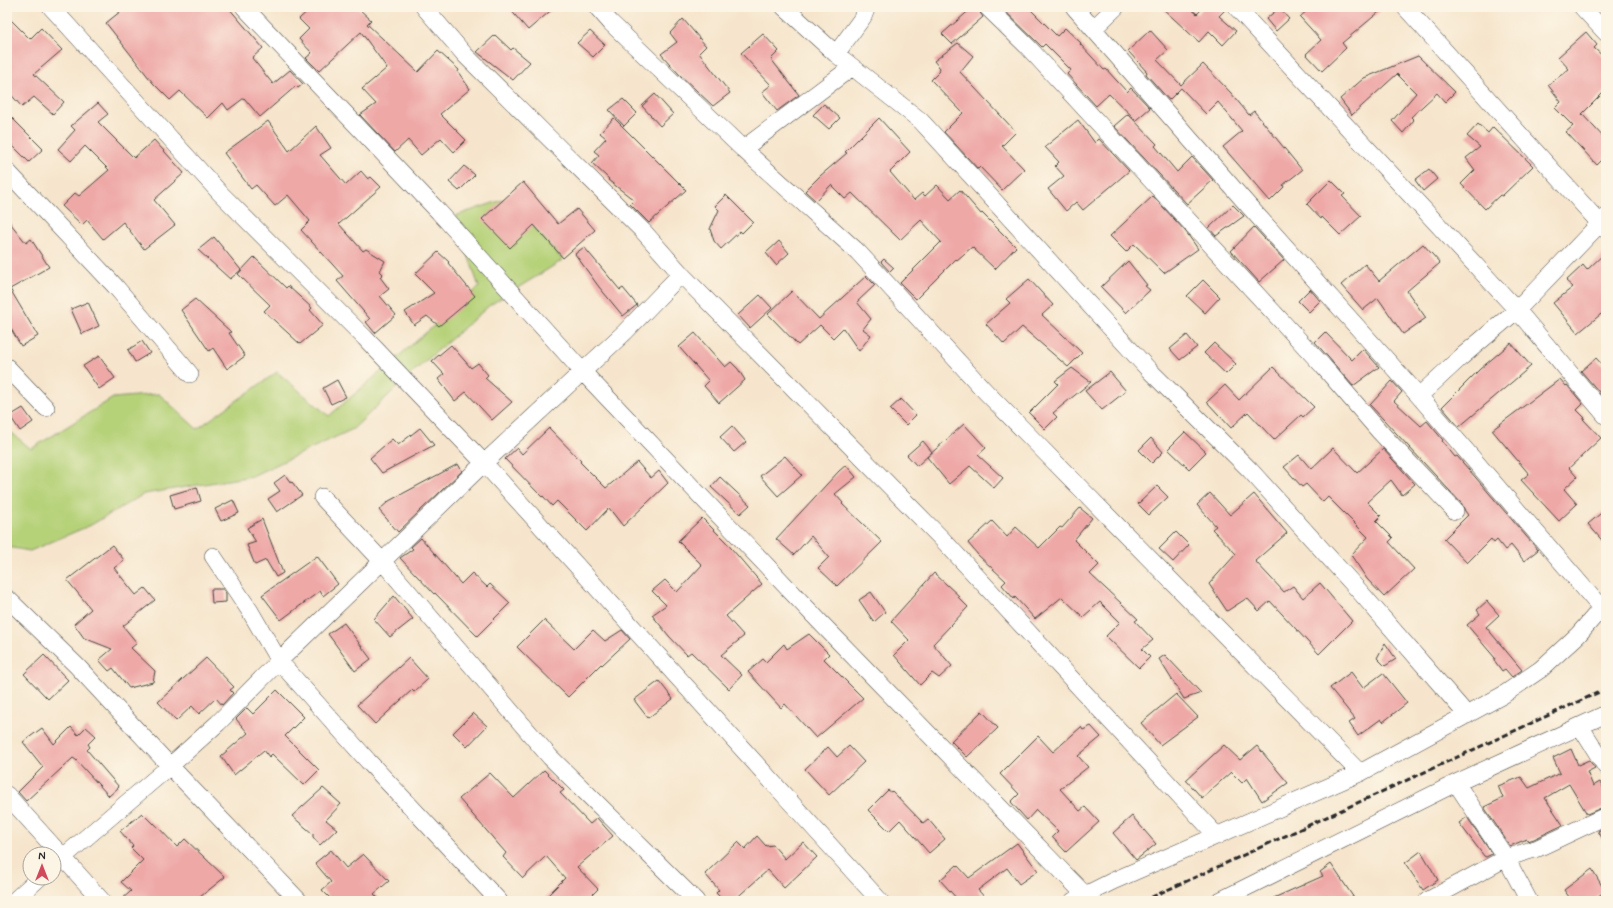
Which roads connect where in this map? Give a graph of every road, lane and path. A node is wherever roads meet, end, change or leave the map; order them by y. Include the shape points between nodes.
1 (51, 7) edge
2 (244, 7) edge
3 (424, 7) edge
4 (596, 7) edge
5 (784, 7) edge
6 (867, 7) edge
7 (987, 7) edge
8 (1074, 7) edge
9 (1116, 7) edge
10 (1236, 7) edge
11 (1405, 7) edge
12 (1582, 7) edge
13 (1094, 28) junction
14 (1606, 33) edge
15 (836, 54) junction
16 (852, 68) junction
17 (743, 149) junction
18 (7, 171) edge
19 (1604, 224) edge
20 (682, 274) junction
21 (1516, 310) junction
22 (7, 367) edge
23 (582, 371) junction
24 (190, 374) dead end
25 (1419, 396) junction
26 (46, 408) dead end
27 (1606, 416) edge
28 (484, 463) junction
29 (322, 497) dead end
30 (1455, 510) dead end
31 (213, 556) dead end
32 (382, 562) junction
33 (7, 598) edge
34 (1604, 606) edge
35 (279, 661) junction
36 (1606, 714) edge
37 (1467, 715) junction
38 (1580, 726) junction
39 (170, 766) junction
40 (1606, 767) edge
41 (1360, 773) junction
42 (1456, 783) junction
43 (7, 795) edge
44 (1606, 816) edge
45 (1217, 836) junction
46 (46, 846) edge
47 (62, 858) edge
48 (1506, 858) junction
49 (62, 865) edge
50 (30, 886) edge
51 (1079, 898) edge
52 (14, 901) edge
53 (102, 901) edge
54 (299, 901) edge
55 (499, 901) edge
56 (696, 901) edge
57 (880, 901) edge
58 (1219, 901) edge
59 (1427, 901) edge
60 (1529, 901) edge

1 - 28 street via 220,193 365,338
2 - 23 street via 439,212
3 - 20 street via 465,55 639,226
4 - 17 street
5 - 15 street
6 - 15 street via 863,17
7 - 30 street via 1027,46 1323,366 1380,432
8 - 13 street
9 - 13 street
10 - 21 street
11 - 19 street
12 - 14 street
13 - 25 street
15 - 16 street
16 - 17 street
16 - 37 street via 921,120 1149,370 1250,470
17 - 41 street via 858,252 984,390
18 - 24 street via 115,286
19 - 21 street
20 - 23 street
20 - 45 street via 943,540
21 - 25 street
21 - 27 street
22 - 26 street
23 - 28 street
23 - 51 street
25 - 34 street
28 - 32 street
28 - 57 street
29 - 32 street
31 - 35 street via 250,611
32 - 35 street
32 - 56 street via 550,757
33 - 39 street via 77,666
34 - 37 street via 1578,635 1541,669 1503,695
35 - 39 street via 218,723
35 - 55 street
36 - 38 street
37 - 41 street
38 - 40 street
38 - 42 street
39 - 47 street
39 - 54 street
41 - 45 street
42 - 48 street
42 - 58 street
43 - 46 street
44 - 48 street via 1538,848
45 - 51 street
48 - 59 street
48 - 60 street
49 - 53 street
50 - 52 street

